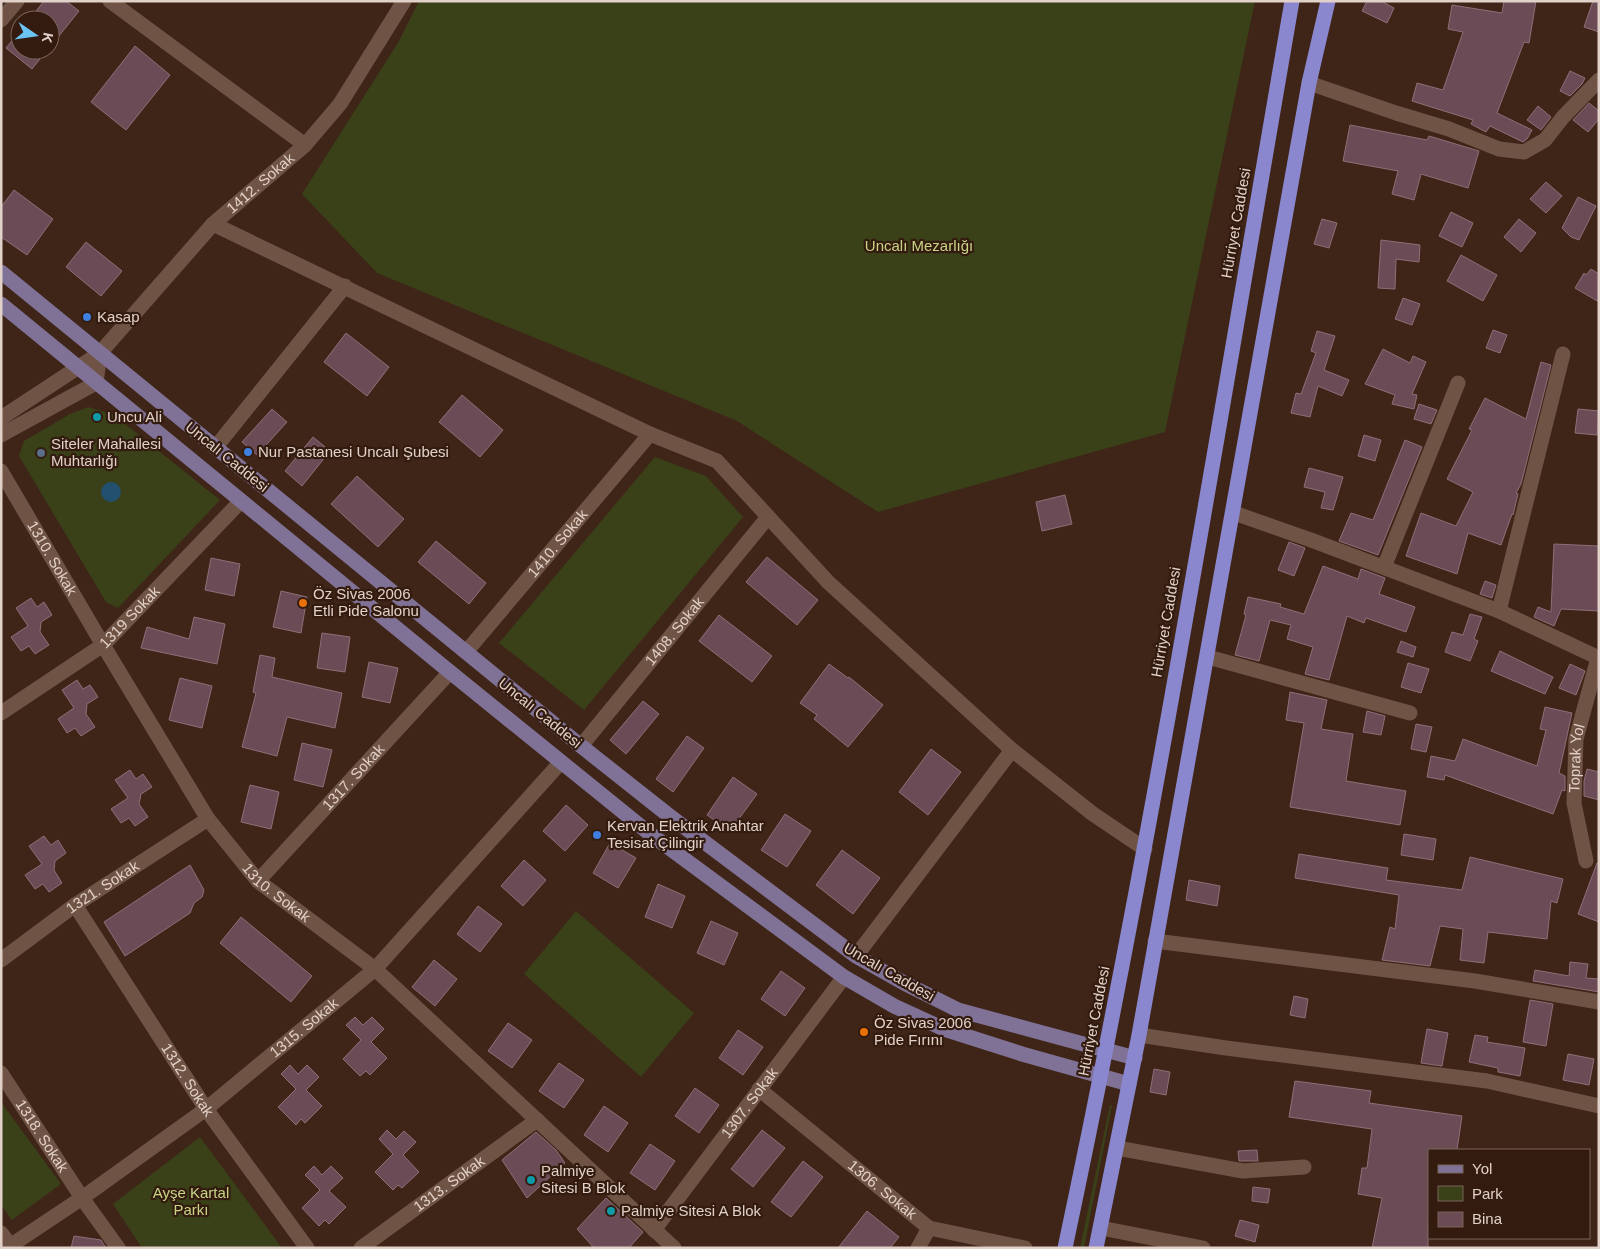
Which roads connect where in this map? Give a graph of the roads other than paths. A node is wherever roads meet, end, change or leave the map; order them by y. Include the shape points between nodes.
1 (17, 1) edge
2 (110, 1) edge
3 (404, 1) edge
4 (1292, 1) edge
5 (1328, 1) edge
6 (1, 20) edge
7 (1599, 80) edge
8 (1310, 83) junction
9 (305, 145) junction
10 (213, 224) junction
11 (1, 272) edge
12 (345, 286) junction
13 (1, 304) edge
14 (100, 353) junction
15 (1563, 354) dead end
16 (80, 368) junction
17 (96, 383) junction
18 (1458, 383) dead end
19 (1, 418) edge
20 (650, 434) junction
21 (1, 435) edge
22 (214, 448) junction
23 (1, 471) edge
24 (241, 501) junction
25 (1234, 513) junction
26 (768, 517) junction
27 (1384, 567) junction
28 (1499, 611) junction
29 (103, 645) junction
30 (466, 652) junction
31 (1208, 657) junction
32 (1598, 658) edge
33 (450, 672) junction
34 (1, 713) edge
35 (1410, 713) dead end
36 (581, 746) junction
37 (1012, 750) junction
38 (561, 762) junction
39 (208, 819) junction
40 (1145, 849) junction
41 (1586, 861) dead end
42 (258, 881) junction
43 (75, 905) junction
44 (1155, 942) junction
45 (856, 956) junction
46 (1, 960) edge
47 (375, 969) junction
48 (844, 977) junction
49 (1599, 1002) edge
50 (1139, 1035) junction
51 (1106, 1051) junction
52 (1135, 1058) junction
53 (1, 1073) edge
54 (1102, 1076) junction
55 (1129, 1084) junction
56 (759, 1089) junction
57 (1599, 1106) edge
58 (206, 1109) junction
59 (537, 1120) junction
60 (1117, 1148) junction
61 (1304, 1167) dead end
62 (82, 1198) junction
63 (929, 1228) junction
64 (1101, 1228) junction
65 (654, 1230) junction
66 (1, 1233) edge
67 (8, 1247) edge
68 (118, 1248) edge
69 (307, 1248) edge
70 (361, 1248) edge
71 (674, 1248) edge
72 (918, 1248) edge
73 (1025, 1248) edge
74 (1065, 1248) edge
75 (1096, 1248) edge
76 (1203, 1248) edge

1 - 6 street
2 - 9 street
3 - 9 street, 1412. Sokak via 340,104
4 - 40 highway, Hürriyet Caddesi
5 - 8 highway
7 - 8 street via 1546,140 1524,152 1498,149 1450,129
8 - 25 highway
9 - 10 street, 1412. Sokak
10 - 12 street
10 - 14 street, 1412. Sokak
11 - 14 main road, Uncalı Caddesi
12 - 20 street
12 - 22 street
13 - 16 main road, Uncalı Caddesi
14 - 16 street, 1412. Sokak
14 - 17 street
14 - 22 main road, Uncalı Caddesi
15 - 28 street
16 - 17 main road, Uncalı Caddesi
16 - 19 street, 1412. Sokak
17 - 21 street
17 - 24 main road, Uncalı Caddesi
18 - 27 street
20 - 26 street via 717,461
20 - 30 street, 1410. Sokak
22 - 30 main road, Uncalı Caddesi
23 - 29 street, 1310. Sokak
24 - 29 street, 1319 Sokak
24 - 33 main road, Uncalı Caddesi
25 - 27 street
25 - 31 highway
26 - 36 street, 1408. Sokak
26 - 37 street via 828,582
27 - 28 street
28 - 32 street
29 - 34 street, 1319 Sokak
29 - 39 street, 1310. Sokak
30 - 36 main road, Uncalı Caddesi
31 - 35 street
31 - 44 highway
32 - 41 street, Toprak Yol via 1576,739 1574,803
33 - 38 main road, Uncalı Caddesi
33 - 42 street, 1317. Sokak
36 - 45 main road, Uncalı Caddesi
37 - 40 street via 1093,814
37 - 45 street
38 - 47 street, 1315. Sokak
38 - 48 main road, Uncalı Caddesi via 649,832
39 - 42 street, 1310. Sokak
39 - 43 street, 1321. Sokak
40 - 51 highway, Hürriyet Caddesi
42 - 47 street, 1310. Sokak
43 - 46 street, 1321. Sokak
43 - 58 street, 1312. Sokak
44 - 49 street via 1475,981
44 - 50 highway
45 - 51 main road, Uncalı Caddesi via 958,1010
47 - 58 street, 1315. Sokak
47 - 59 street, 1310. Sokak
48 - 54 main road, Uncalı Caddesi via 894,1006 944,1029
48 - 56 street, 1307. Sokak
50 - 52 highway
50 - 57 street via 1486,1082
51 - 52 main road, Uncalı Caddesi
51 - 54 highway, Hürriyet Caddesi
52 - 55 highway
53 - 62 street, 1318. Sokak
54 - 55 main road, Uncalı Caddesi
54 - 74 highway, Hürriyet Caddesi
55 - 60 highway
56 - 63 street, 1306. Sokak
56 - 65 street, 1307. Sokak
58 - 62 street, 1315. Sokak
58 - 69 street, 1312. Sokak
59 - 65 street, 1310. Sokak
59 - 70 street, 1313. Sokak
60 - 61 street via 1243,1171
60 - 64 highway
62 - 67 street, 1315. Sokak
62 - 68 street, 1318. Sokak
63 - 72 street
63 - 73 street, 1306. Sokak
64 - 75 highway
64 - 76 street
65 - 71 street, 1310. Sokak
66 - 67 street

